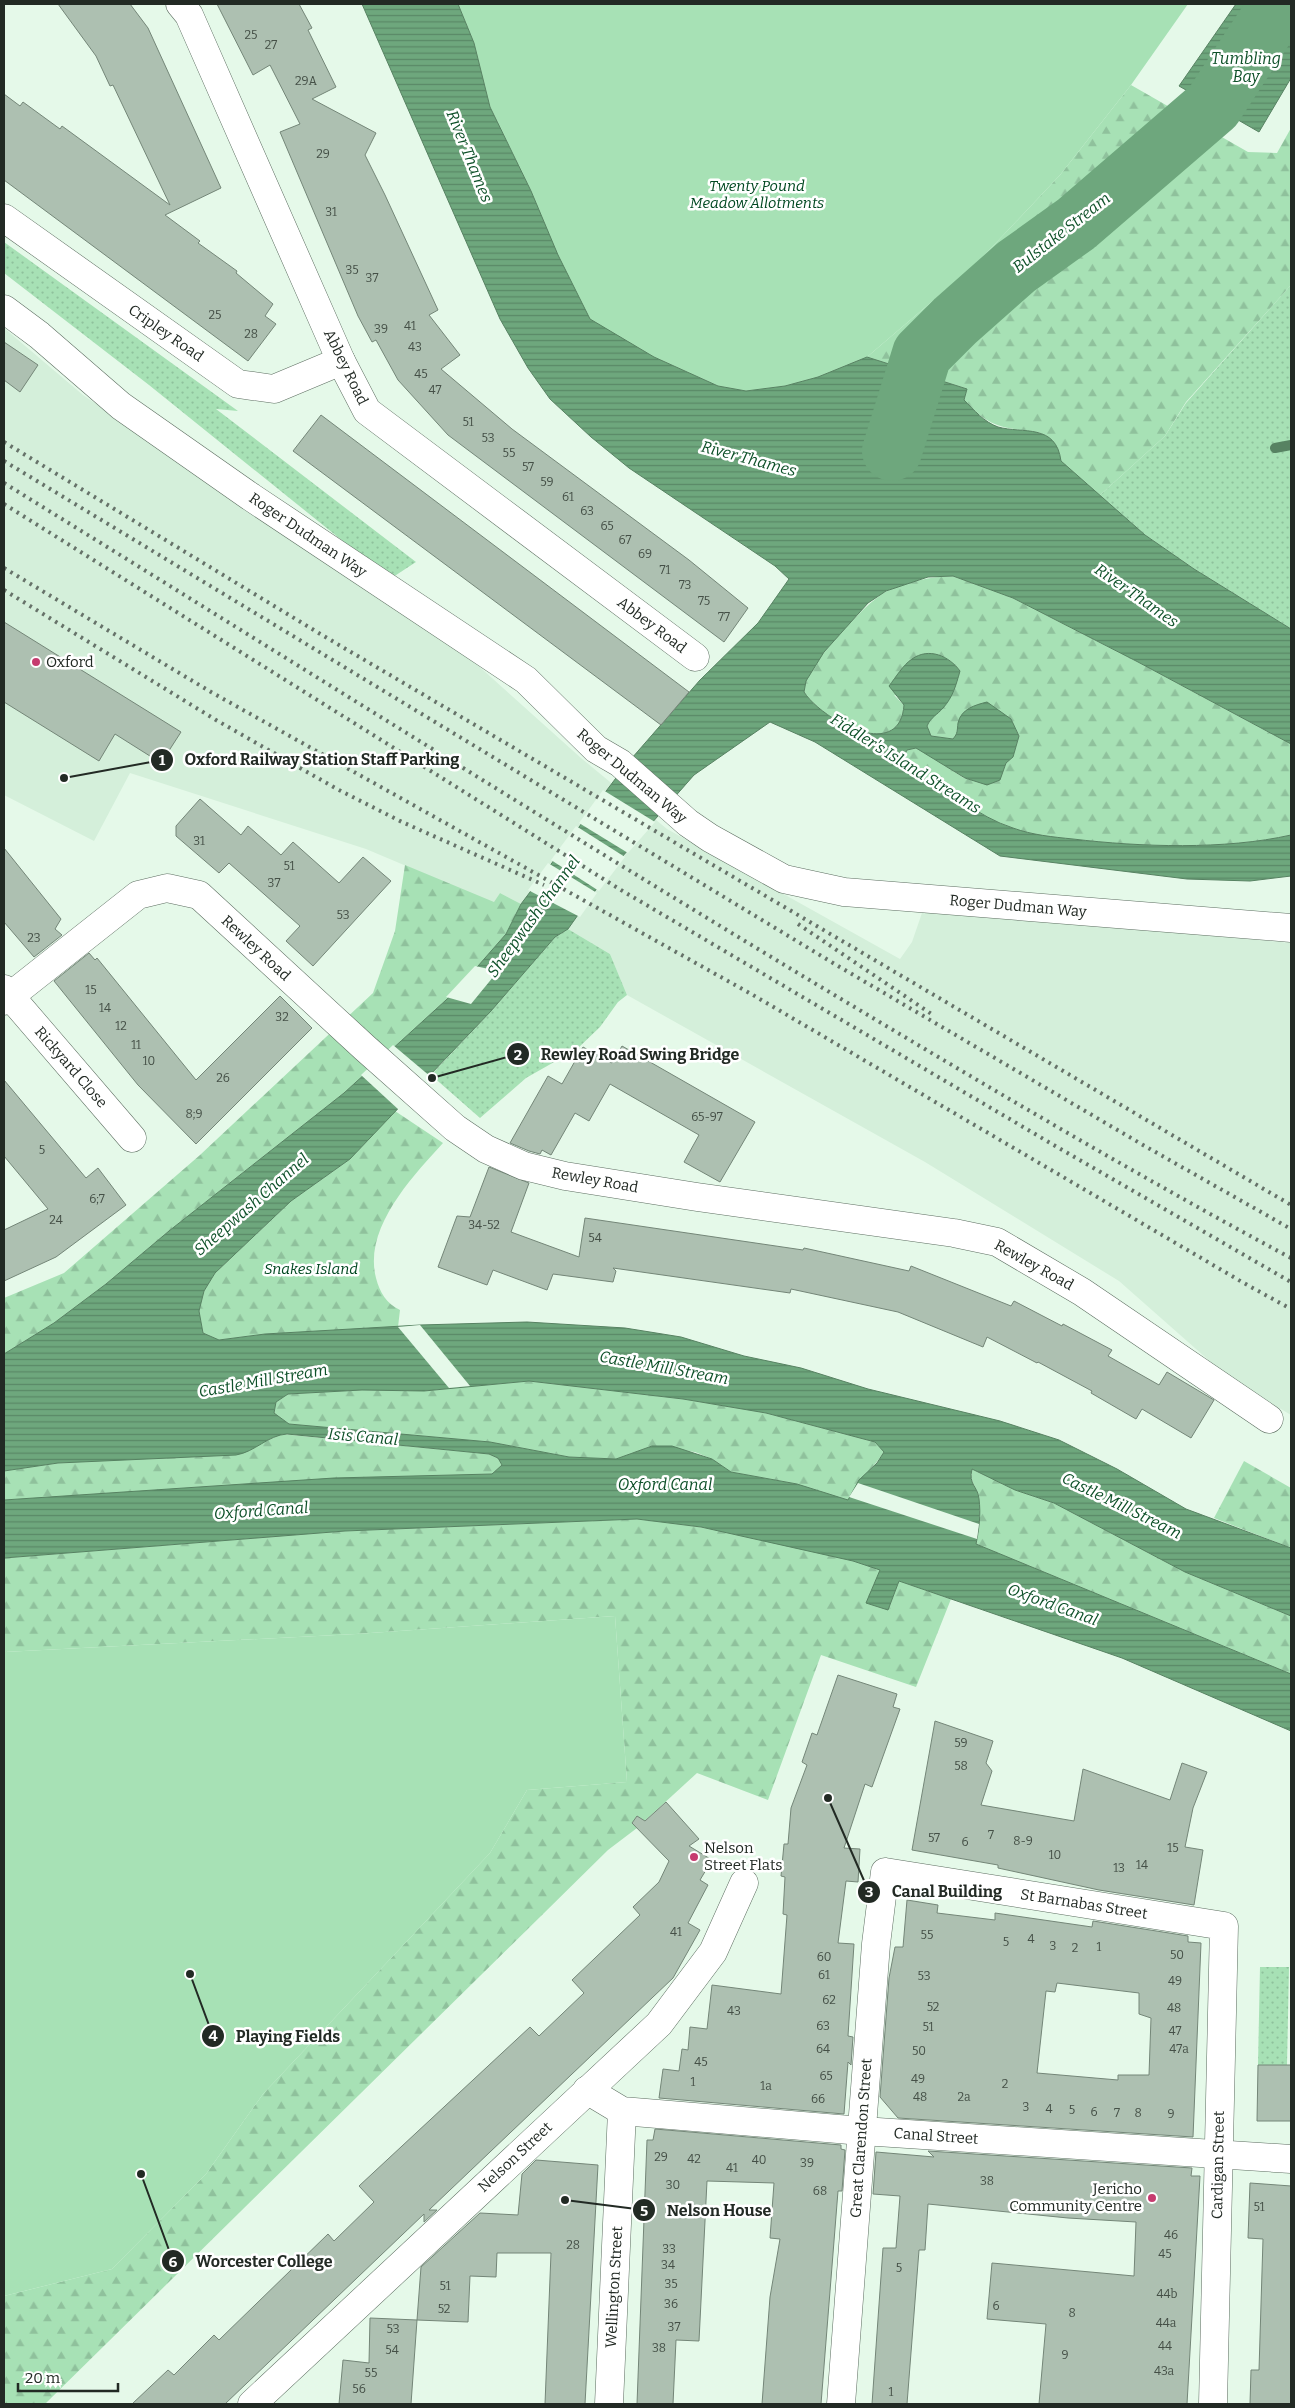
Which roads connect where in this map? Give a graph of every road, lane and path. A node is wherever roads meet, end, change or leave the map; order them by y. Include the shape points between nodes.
1 (180, 4) edge
2 (4, 218) edge
3 (4, 309) edge
4 (342, 361) junction
5 (695, 657) dead end
6 (1291, 928) edge
7 (6, 995) edge
8 (132, 1138) dead end
9 (1269, 1419) dead end
10 (885, 1872) joint
11 (744, 1883) dead end
12 (1224, 1926) joint
13 (587, 2090) junction
14 (622, 2111) junction
15 (862, 2131) junction
16 (1218, 2153) junction
17 (1291, 2159) edge
18 (252, 2404) edge
19 (609, 2404) edge
20 (840, 2404) edge
21 (1213, 2404) edge

1 - 4 street, Abbey Road via 189,15
2 - 4 street, Cripley Road via 238,384 274,389
3 - 6 street, Roger Dudman Way via 121,406 251,497 526,680 596,749 620,763 688,823 784,879 844,892
4 - 5 street, Abbey Road via 367,411
7 - 8 street, Rickyard Close
7 - 9 street, Rewley Road via 138,895 167,888 199,895 359,1043 456,1128 486,1150 524,1166 565,1176 997,1242 1082,1292
10 - 12 street, St Barnabas Street
10 - 15 street, Great Clarendon Street via 876,1944
11 - 13 street, Nelson Street via 713,1952 659,2024
12 - 16 street, Cardigan Street
13 - 14 street, Canal Street
13 - 18 street, Nelson Street
14 - 15 street, Canal Street
14 - 19 street, Wellington Street
15 - 16 street, Canal Street
15 - 20 street, Great Clarendon Street
16 - 17 street, Canal Street
16 - 21 street, Cardigan Street

